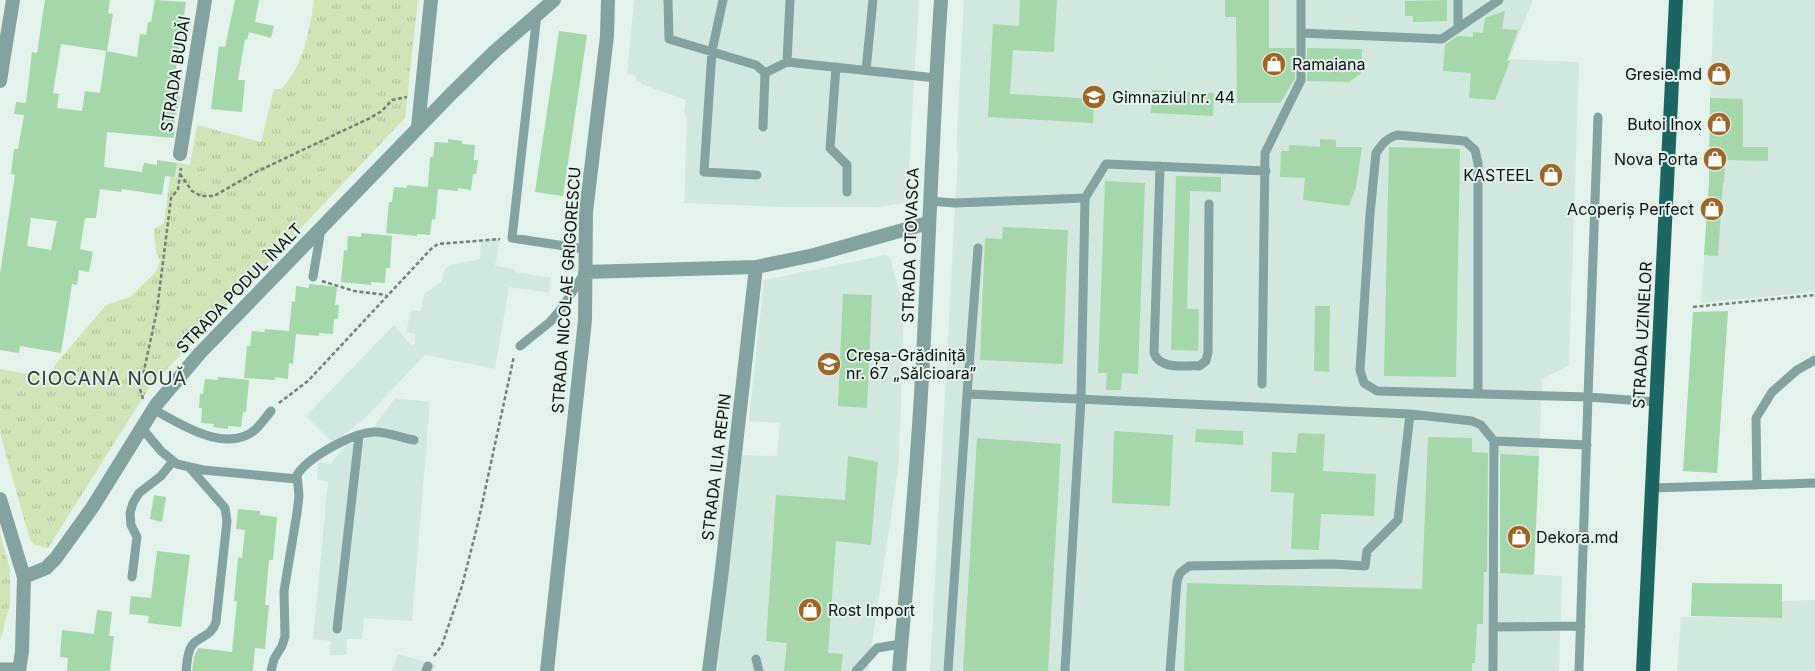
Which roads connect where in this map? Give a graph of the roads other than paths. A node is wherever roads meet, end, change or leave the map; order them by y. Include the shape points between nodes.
1 (13, 0) edge
2 (205, 0) edge
3 (431, 0) edge
4 (554, 0) edge
5 (608, 0) edge
6 (668, 0) edge
7 (723, 0) edge
8 (790, 0) edge
9 (872, 0) edge
10 (941, 0) edge
11 (1301, 0) edge
12 (1458, 0) edge
13 (1500, 0) edge
14 (1676, 0) edge
15 (537, 14) junction
16 (1458, 28) junction
17 (1301, 33) junction
18 (712, 51) junction
19 (788, 62) junction
20 (836, 67) junction
21 (866, 70) junction
22 (766, 74) junction
23 (936, 78) junction
24 (0, 80) edge
25 (1598, 117) dead end
26 (418, 127) junction
27 (763, 127) dead end
28 (180, 154) road end
29 (1160, 166) junction
30 (1266, 171) junction
31 (756, 175) dead end
32 (847, 192) dead end
33 (1084, 198) junction
34 (929, 201) junction
35 (1209, 204) dead end
36 (928, 223) junction
37 (322, 227) junction
38 (978, 248) dead end
39 (585, 249) junction
40 (756, 267) junction
41 (585, 272) junction
42 (313, 277) road end
43 (520, 346) road end
44 (1815, 360) edge
45 (1262, 384) dead end
46 (967, 394) junction
47 (1478, 394) junction
48 (1588, 397) junction
49 (1081, 399) junction
50 (1656, 402) junction
51 (153, 409) junction
52 (272, 411) road end
53 (1410, 414) junction
54 (141, 427) junction
55 (359, 436) junction
56 (414, 440) dead end
57 (1494, 441) junction
58 (1587, 445) junction
59 (173, 461) junction
60 (190, 468) junction
61 (297, 479) junction
62 (1815, 483) edge
63 (1757, 485) junction
64 (1652, 488) junction
65 (0, 499) edge
66 (24, 577) junction
67 (132, 577) dead end
68 (1581, 626) junction
69 (1493, 627) junction
70 (337, 629) dead end
71 (902, 644) junction
72 (756, 659) dead end
73 (0, 667) edge
74 (20, 669) edge
75 (186, 671) edge
76 (271, 671) edge
77 (547, 671) edge
78 (709, 671) edge
79 (759, 671) edge
80 (856, 671) edge
81 (899, 671) edge
82 (948, 671) edge
83 (1065, 671) edge
84 (1170, 671) edge
85 (1493, 671) edge
86 (1579, 671) edge
87 (1643, 671) edge

1 - 24 street
2 - 28 street, STRADA BUDĂI
3 - 26 street
4 - 15 street, STRADA PODUL ÎNALT
5 - 39 street, STRADA NICOLAE GRIGORESCU via 608,36 586,212
6 - 18 lane via 669,39
7 - 18 lane
8 - 19 lane
9 - 21 lane
10 - 23 street, STRADA OTOVASCA
11 - 17 lane
12 - 16 lane
13 - 16 lane
14 - 50 main road, STRADA UZINELOR
15 - 26 street, STRADA PODUL ÎNALT
15 - 39 lane via 512,238
16 - 17 lane via 1442,39
17 - 30 lane via 1301,80 1266,154
18 - 22 lane via 756,65
18 - 31 lane via 704,172
19 - 20 lane
19 - 22 lane
20 - 21 lane
20 - 32 lane via 830,148 847,165
21 - 23 lane
22 - 27 lane
23 - 34 street, STRADA OTOVASCA
25 - 48 lane
26 - 37 street, STRADA PODUL ÎNALT
29 - 30 lane
29 - 33 lane via 1106,164
29 - 35 lane via 1154,353 1162,364 1199,366 1206,361
30 - 45 lane
33 - 34 lane via 955,203
33 - 49 lane
34 - 36 street, STRADA OTOVASCA
36 - 40 street via 814,255
36 - 71 street, STRADA OTOVASCA via 922,370
37 - 42 lane
37 - 51 street, STRADA PODUL ÎNALT via 200,353
38 - 46 lane
39 - 41 street, STRADA NICOLAE GRIGORESCU
40 - 41 street
40 - 78 street, STRADA ILIA REPIN
41 - 43 lane via 550,322
41 - 77 street, STRADA NICOLAE GRIGORESCU via 584,320
44 - 63 lane via 1797,370 1772,392 1756,418
46 - 49 lane
46 - 82 lane
47 - 47 lane via 1478,164 1475,150 1465,141 1390,137 1376,153 1360,370 1364,384 1377,391
47 - 48 lane
48 - 50 lane
48 - 58 lane
49 - 53 lane
49 - 83 lane
50 - 64 main road, STRADA UZINELOR
51 - 52 lane via 205,435 227,439 254,430
51 - 54 street, STRADA PODUL ÎNALT
53 - 57 lane via 1472,421 1481,425
53 - 84 lane via 1398,520 1367,551 1365,566 1189,566 1176,581
54 - 59 lane
54 - 66 street, STRADA PODUL ÎNALT via 92,508 56,558 46,568
55 - 56 lane via 377,432
55 - 61 lane via 305,465
55 - 70 lane
57 - 58 lane
57 - 69 lane
58 - 68 lane
59 - 60 lane
59 - 67 lane via 161,476 139,493 133,504 131,525 137,537
60 - 61 lane
60 - 75 lane via 225,508 227,521 216,622 214,629 189,649
61 - 76 lane via 299,496 284,591 285,636
62 - 63 lane
63 - 64 lane
64 - 87 main road, STRADA UZINELOR
65 - 66 street
66 - 74 street
68 - 69 lane
68 - 86 lane
69 - 85 lane
71 - 80 lane via 877,648
71 - 81 street, STRADA OTOVASCA
72 - 79 lane
73 - 74 lane

